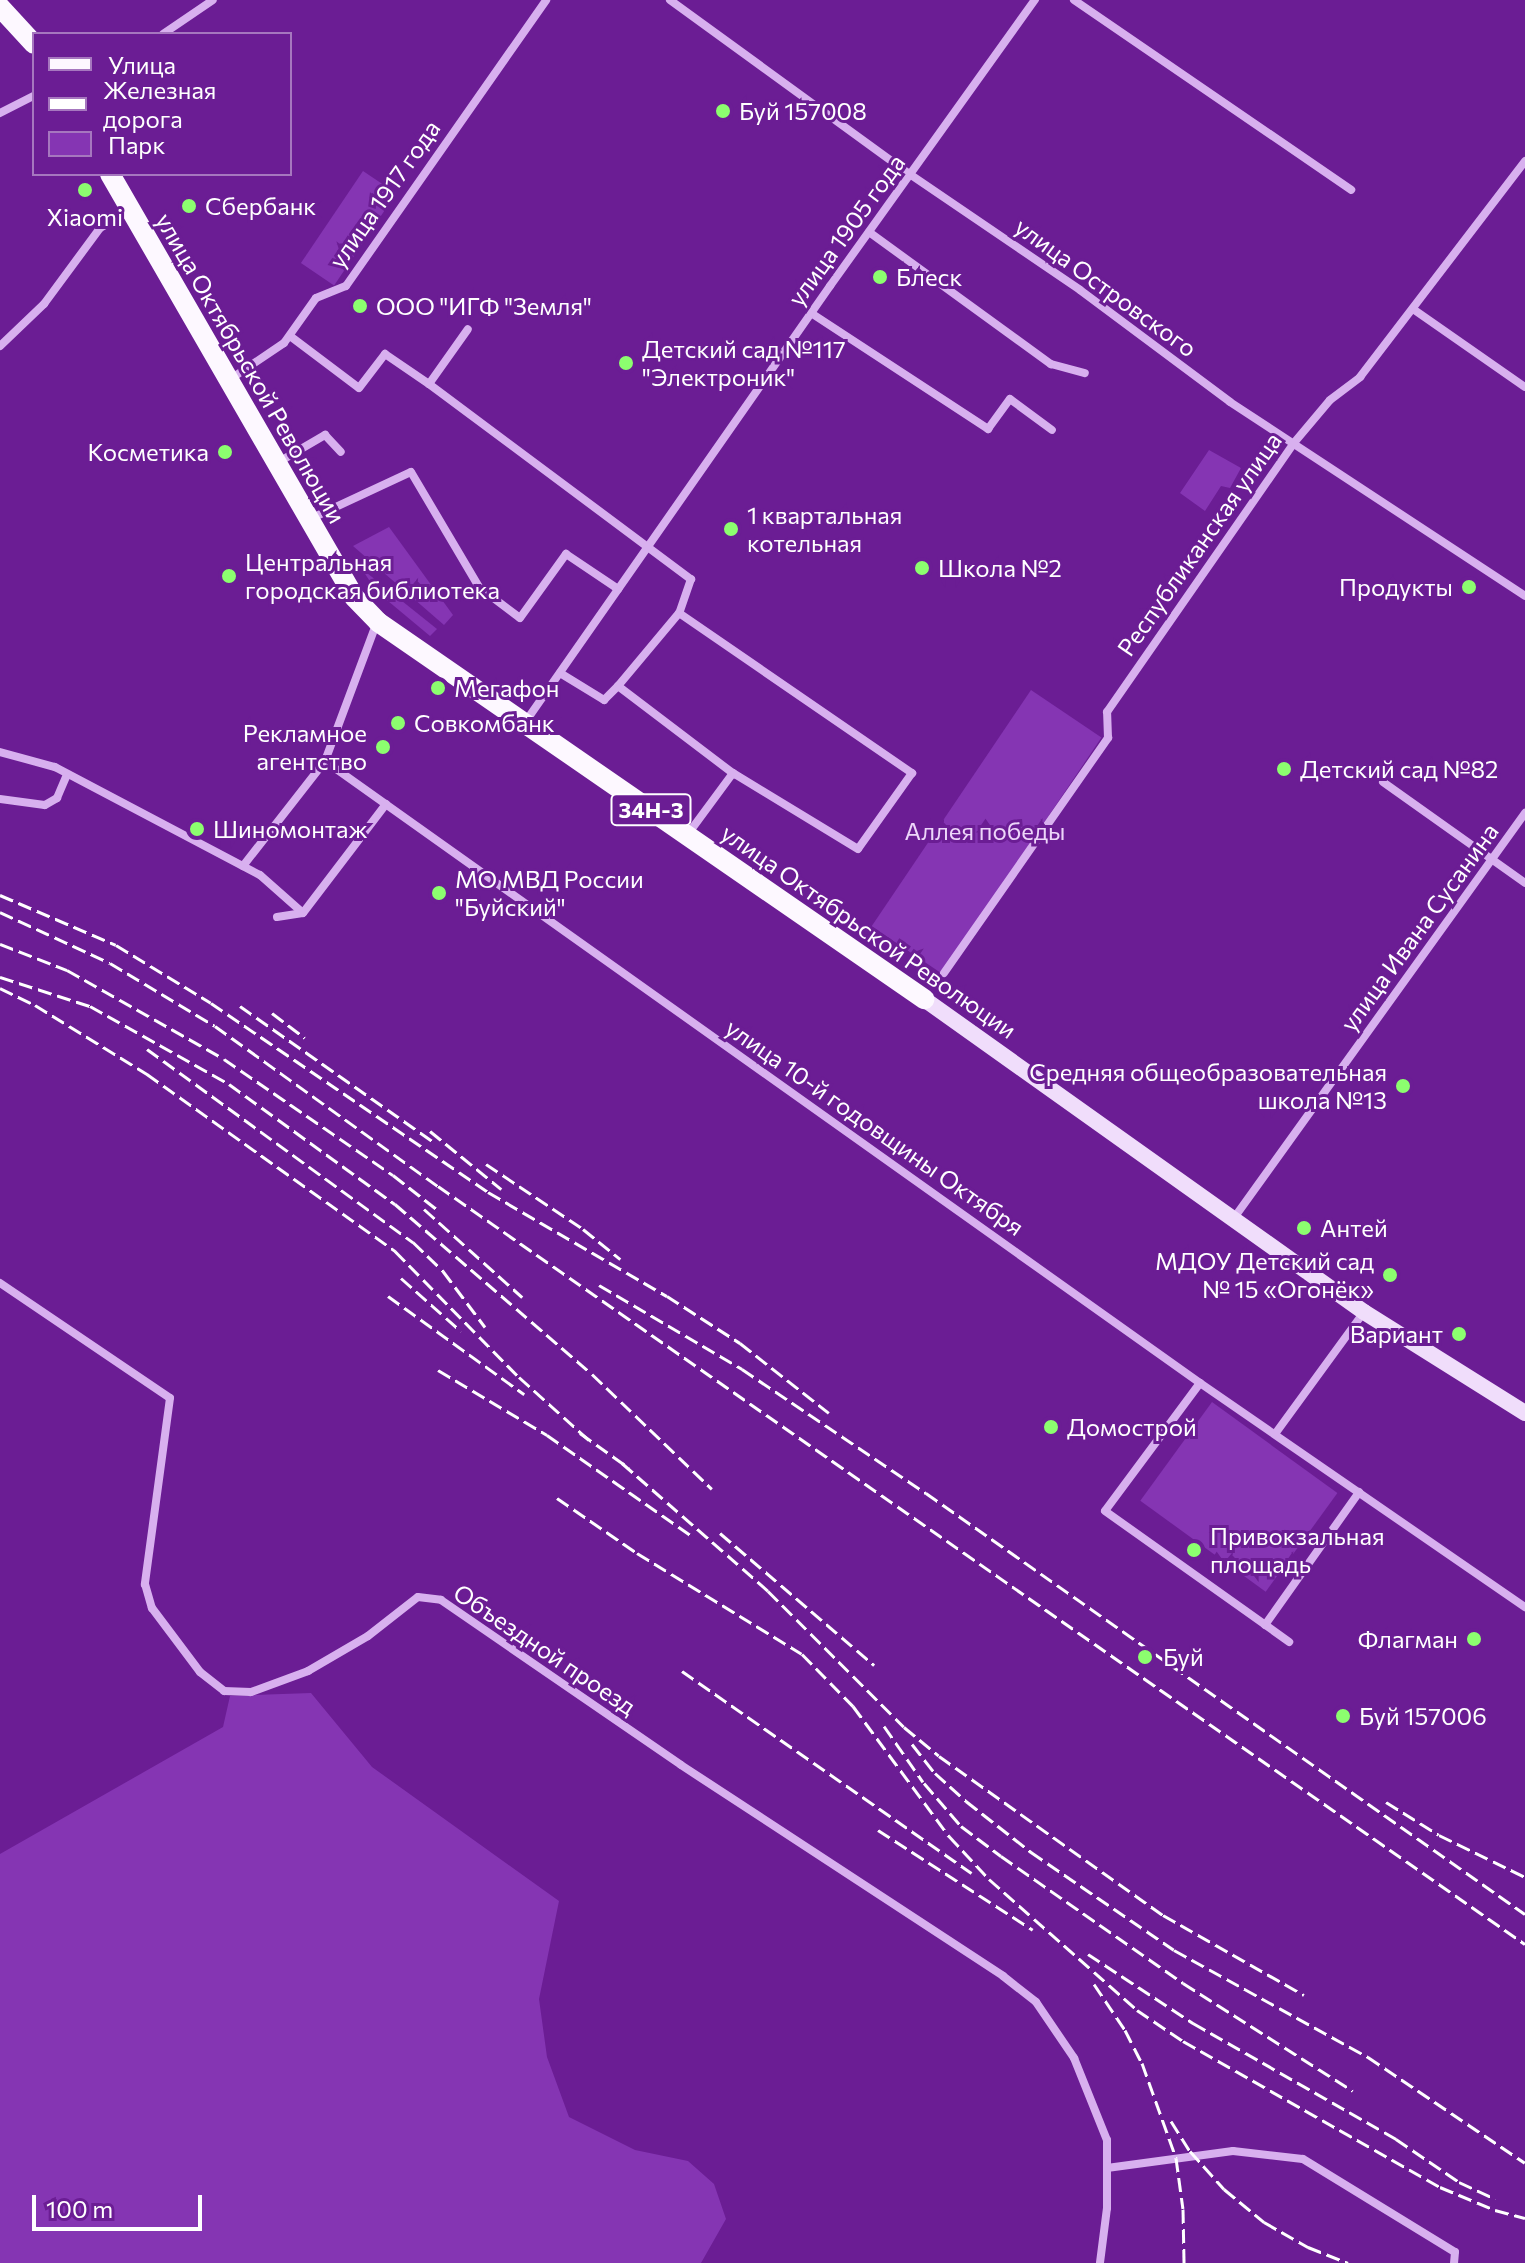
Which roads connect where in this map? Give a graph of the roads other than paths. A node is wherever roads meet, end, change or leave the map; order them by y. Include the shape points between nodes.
1 (213, 0) edge
2 (546, 0) edge
3 (670, 0) edge
4 (1035, 0) edge
5 (1074, 0) edge
6 (0, 7) edge
7 (166, 32) edge
8 (32, 42) edge
9 (32, 97) edge
10 (0, 113) edge
11 (1525, 161) edge
12 (911, 175) junction
13 (111, 176) edge
14 (1351, 190) dead end
15 (130, 210) junction
16 (869, 232) junction
17 (1413, 309) junction
18 (811, 313) junction
19 (468, 329) dead end
20 (290, 336) junction
21 (0, 346) edge
22 (1085, 373) dead end
23 (229, 380) junction
24 (429, 384) junction
25 (1525, 387) edge
26 (1052, 430) dead end
27 (1293, 444) junction
28 (341, 452) dead end
29 (277, 463) junction
30 (309, 519) junction
31 (648, 546) junction
32 (618, 589) junction
33 (1525, 596) edge
34 (679, 613) junction
35 (378, 622) junction
36 (560, 673) junction
37 (618, 686) junction
38 (526, 722) junction
39 (0, 752) edge
40 (325, 761) junction
41 (67, 774) junction
42 (735, 774) junction
43 (1383, 782) dead end
44 (0, 799) edge
45 (386, 804) junction
46 (1525, 813) edge
47 (687, 836) junction
48 (1492, 859) junction
49 (243, 866) junction
50 (1525, 883) edge
51 (303, 913) junction
52 (277, 917) dead end
53 (944, 973) dead end
54 (924, 999) joint
55 (1233, 1220) junction
56 (0, 1283) edge
57 (1364, 1312) junction
58 (1200, 1383) junction
59 (1525, 1413) edge
60 (1275, 1434) junction
61 (1359, 1492) junction
62 (1525, 1607) edge
63 (1265, 1625) junction
64 (1289, 1642) dead end
65 (1107, 2168) junction
66 (1100, 2263) edge
67 (1454, 2263) edge

1 - 7 street
2 - 20 street, улица 1917 года via 346,286 316,298
3 - 12 street, улица Островского
4 - 12 street, улица 1905 года
5 - 14 street
6 - 8 main road
9 - 10 street
11 - 17 street, Республиканская улица
12 - 16 street, улица 1905 года
12 - 27 street, улица Островского
13 - 15 main road, улица Октябрьской Революции / 34Н-3
15 - 21 street via 100,228 44,304
15 - 23 main road, улица Октябрьской Революции / 34Н-3
16 - 18 street, улица 1905 года
16 - 22 street via 1051,364
17 - 25 street
17 - 27 street, Республиканская улица via 1360,377 1330,400
18 - 26 street via 988,429 1010,399
18 - 31 street, улица 1905 года
19 - 24 street
20 - 23 street, улица 1917 года
20 - 24 street via 359,388 385,354
23 - 29 main road, улица Октябрьской Революции / 34Н-3
24 - 31 street
27 - 33 street, улица Островского
27 - 53 street, Республиканская улица via 1107,712 1108,738
28 - 29 street via 325,435
29 - 30 main road, улица Октябрьской Революции / 34Н-3
30 - 32 street via 411,472 479,587 520,618 566,554
30 - 35 main road, улица Октябрьской Революции / 34Н-3 via 354,597
31 - 32 street, улица 1905 года
31 - 34 street via 691,579
32 - 36 street, улица 1905 года
34 - 37 street
34 - 42 street via 912,773 858,849
35 - 38 main road, улица Октябрьской Революции / 34Н-3
35 - 40 street
36 - 37 street via 604,700
36 - 38 street, улица 1905 года
37 - 42 street
38 - 47 main road, улица Октябрьской Революции / 34Н-3
39 - 41 street
40 - 45 street, улица 10-й годовщины Октября
40 - 49 street
41 - 44 street via 57,798 45,805
41 - 49 street
42 - 47 street
43 - 48 street
45 - 51 street
45 - 58 street, улица 10-й годовщины Октября
46 - 48 street, улица Ивана Сусанина
47 - 54 main road, улица Октябрьской Революции / 34Н-3
48 - 50 street
48 - 55 street, улица Ивана Сусанина
49 - 51 street
51 - 52 street
54 - 55 street, улица Октябрьской Революции / 34Н-3
55 - 57 street, улица Октябрьской Революции / 34Н-3
56 - 65 street, Объездной проезд via 170,1398 145,1584 152,1608 200,1672 224,1691 251,1692 308,1671 368,1636 418,1597 441,1600 1036,2002 1074,2058 1107,2140
57 - 59 street, улица Октябрьской Революции / 34Н-3
57 - 60 street
58 - 60 street, улица 10-й годовщины Октября
58 - 63 street via 1105,1511
60 - 61 street, улица 10-й годовщины Октября
61 - 62 street, улица 10-й годовщины Октября
61 - 63 street
63 - 64 street
65 - 66 street, Объездной проезд
65 - 67 street via 1233,2151 1303,2159 1455,2252

